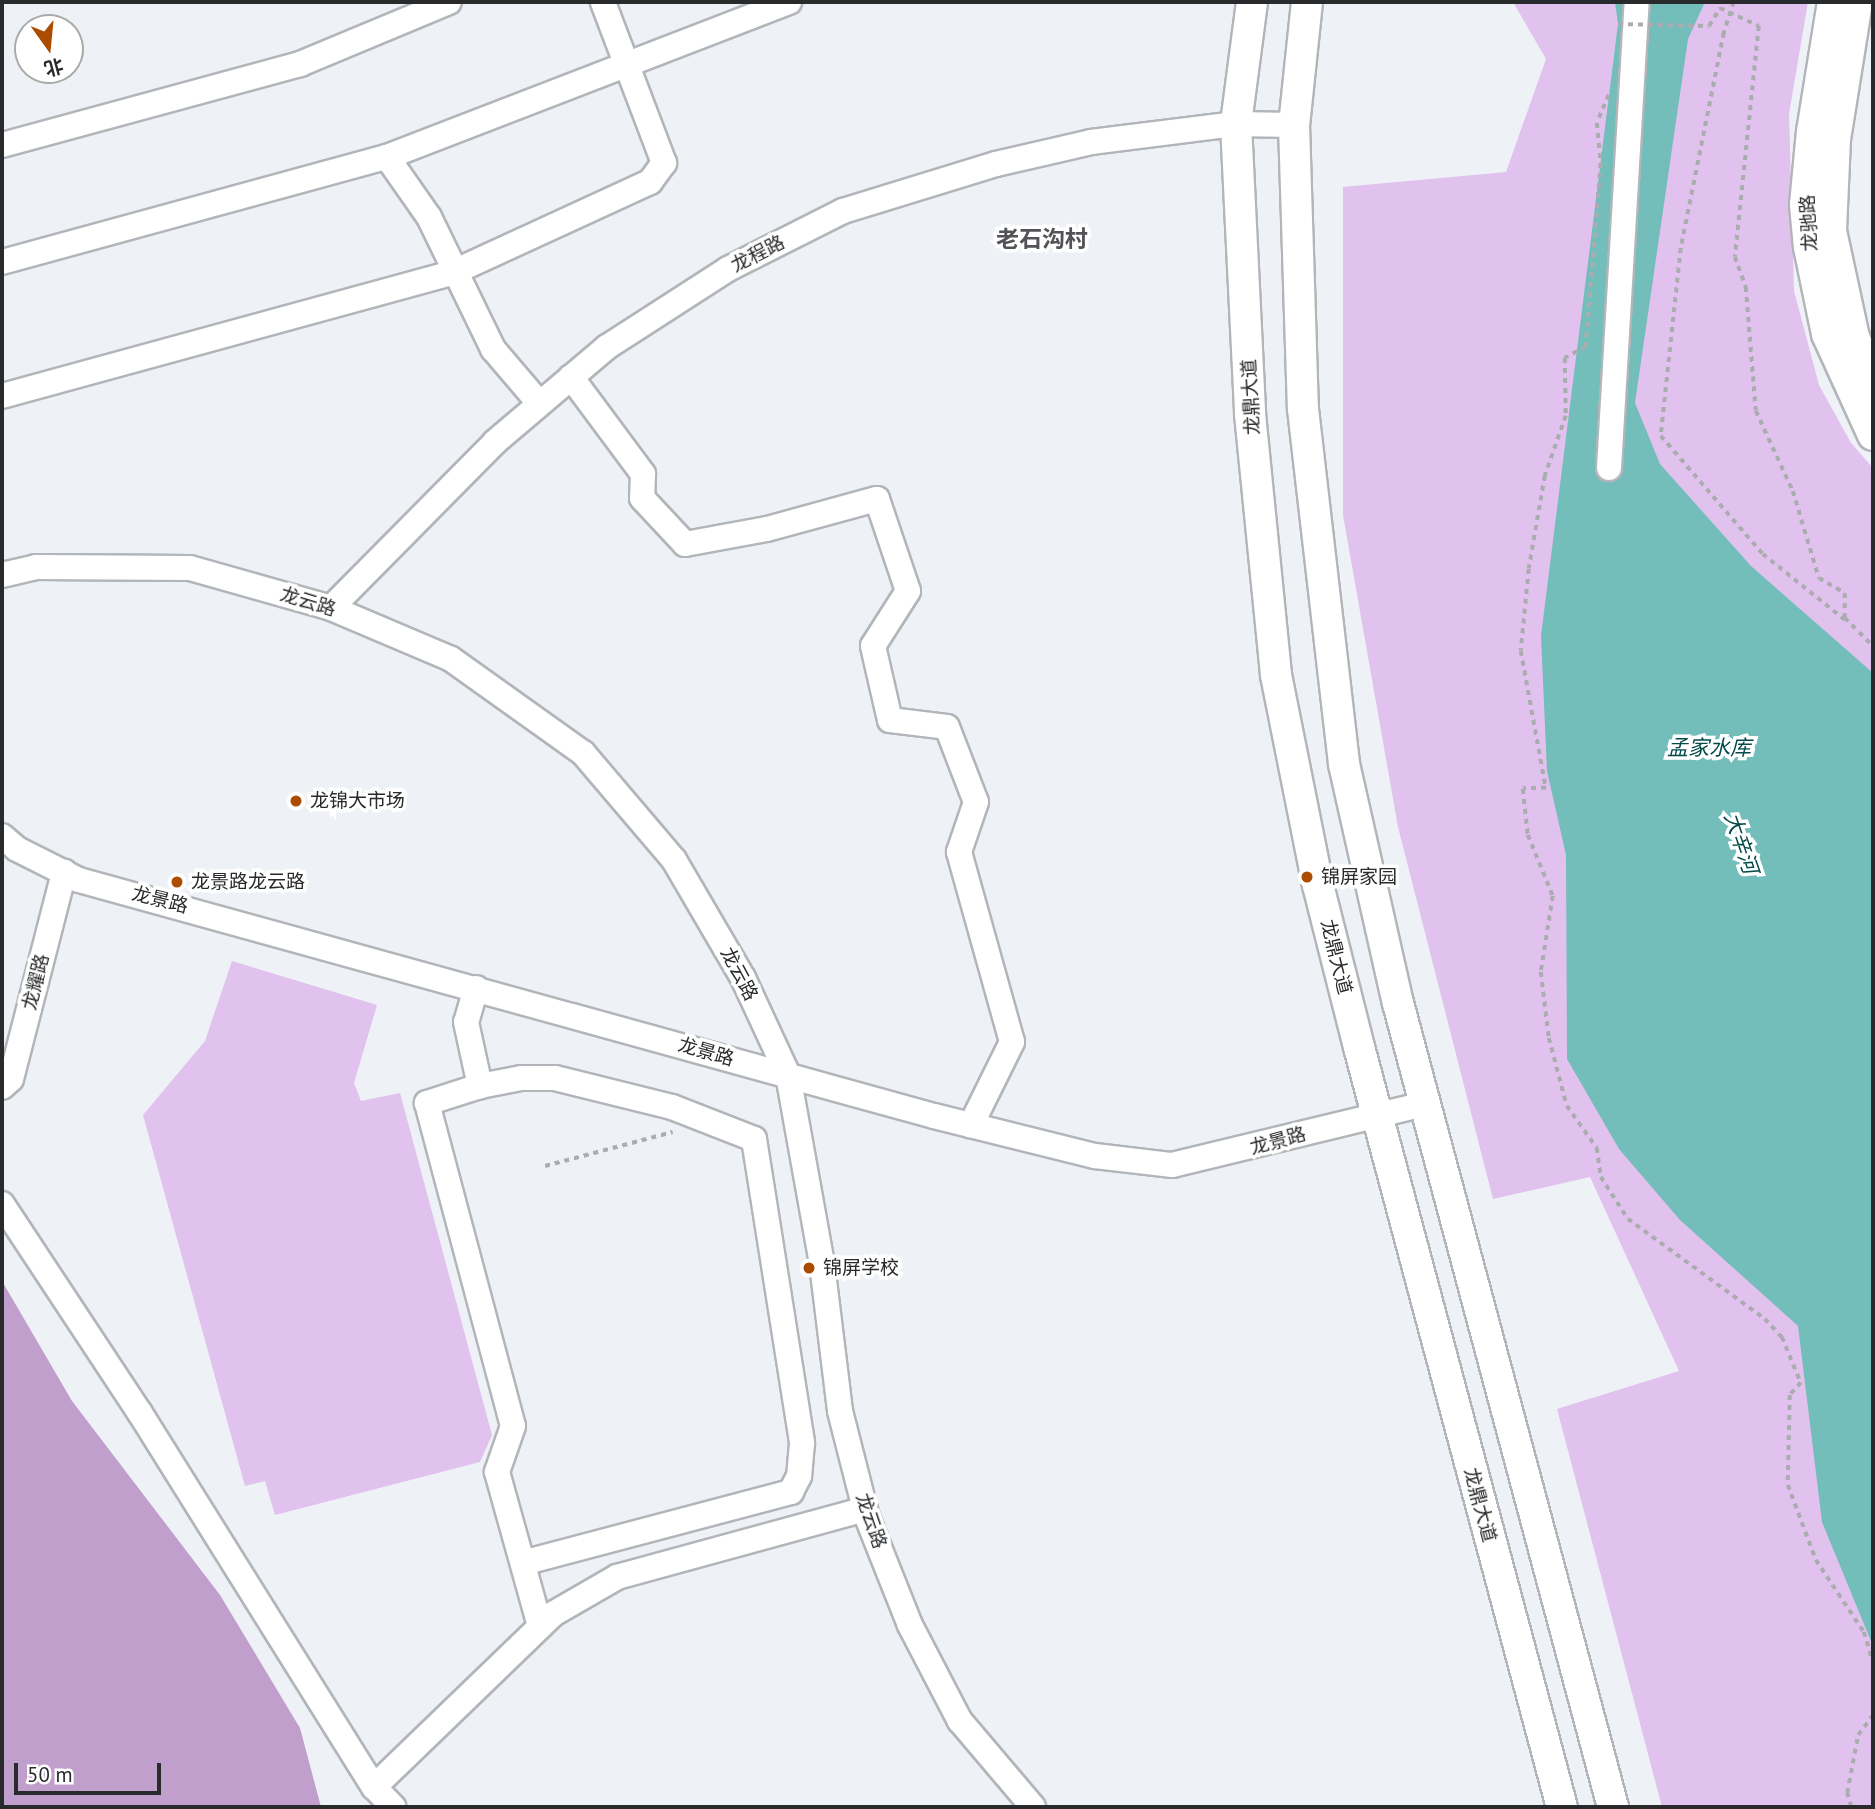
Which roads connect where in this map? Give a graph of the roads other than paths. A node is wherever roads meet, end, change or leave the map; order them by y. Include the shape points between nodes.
1 (449, 2) edge
2 (603, 2) edge
3 (789, 2) edge
4 (1252, 2) edge
5 (1307, 2) edge
6 (1637, 2) edge
7 (1833, 2) edge
8 (1857, 2) edge
9 (1236, 124) junction
10 (1294, 125) junction
11 (2, 145) edge
12 (387, 157) junction
13 (2, 262) edge
14 (454, 272) junction
15 (571, 377) junction
16 (1873, 383) edge
17 (2, 396) edge
18 (540, 404) junction
19 (1873, 435) edge
20 (1609, 468) dead end
21 (2, 575) edge
22 (331, 608) junction
23 (2, 835) edge
24 (64, 872) junction
25 (476, 988) junction
26 (788, 1075) junction
27 (480, 1086) junction
28 (2, 1087) edge
29 (1425, 1104) junction
30 (1377, 1114) junction
31 (971, 1125) junction
32 (2, 1204) edge
33 (865, 1509) junction
34 (523, 1563) junction
35 (540, 1626) junction
36 (374, 1787) junction
37 (393, 1807) edge
38 (1033, 1807) edge
39 (1562, 1807) edge
40 (1613, 1807) edge

1 - 11 street via 300,64
2 - 14 street via 664,163 650,182
3 - 12 street
4 - 9 main road, 龙鼎大道
5 - 10 main road
6 - 20 street
7 - 19 main road, 龙驰路 via 1805,205 1827,334
8 - 16 main road, 龙驰路 via 1835,139 1831,231 1854,337
9 - 10 street, 龙程路
9 - 15 street, 龙程路 via 1091,142 996,164 843,211 729,269 607,347
9 - 30 main road, 龙鼎大道 via 1250,414 1276,675 1318,885
10 - 29 main road via 1303,409 1344,764
12 - 13 street
12 - 14 street via 429,217
14 - 17 street
14 - 18 street via 493,349
15 - 18 street, 龙程路
15 - 31 street via 643,474 642,498 685,544 767,529 877,499 908,591 873,646 890,720 947,727 976,802 958,852 1012,1042
18 - 22 street, 龙程路 via 495,442
21 - 22 street, 龙云路 via 36,567 190,568
22 - 26 street, 龙云路 via 452,659 583,753 674,860 743,978
23 - 24 street, 龙景路 via 17,849
24 - 25 street, 龙景路
24 - 28 street, 龙耀路 via 11,1079
25 - 26 street, 龙景路
25 - 27 street via 466,1022
26 - 31 street, 龙景路
26 - 33 street, 龙云路 via 822,1264 840,1410
27 - 34 street via 428,1103 513,1426 497,1472
27 - 34 street via 521,1078 555,1078 712,1122 754,1139 802,1443 799,1476 792,1492
29 - 30 street, 龙景路
29 - 40 main road
30 - 31 street, 龙景路 via 1172,1165 1095,1156
30 - 39 main road, 龙鼎大道
32 - 36 street via 140,1413
33 - 35 street via 617,1577
33 - 38 street, 龙云路 via 910,1625 960,1721
34 - 35 street
35 - 36 street
36 - 37 street

